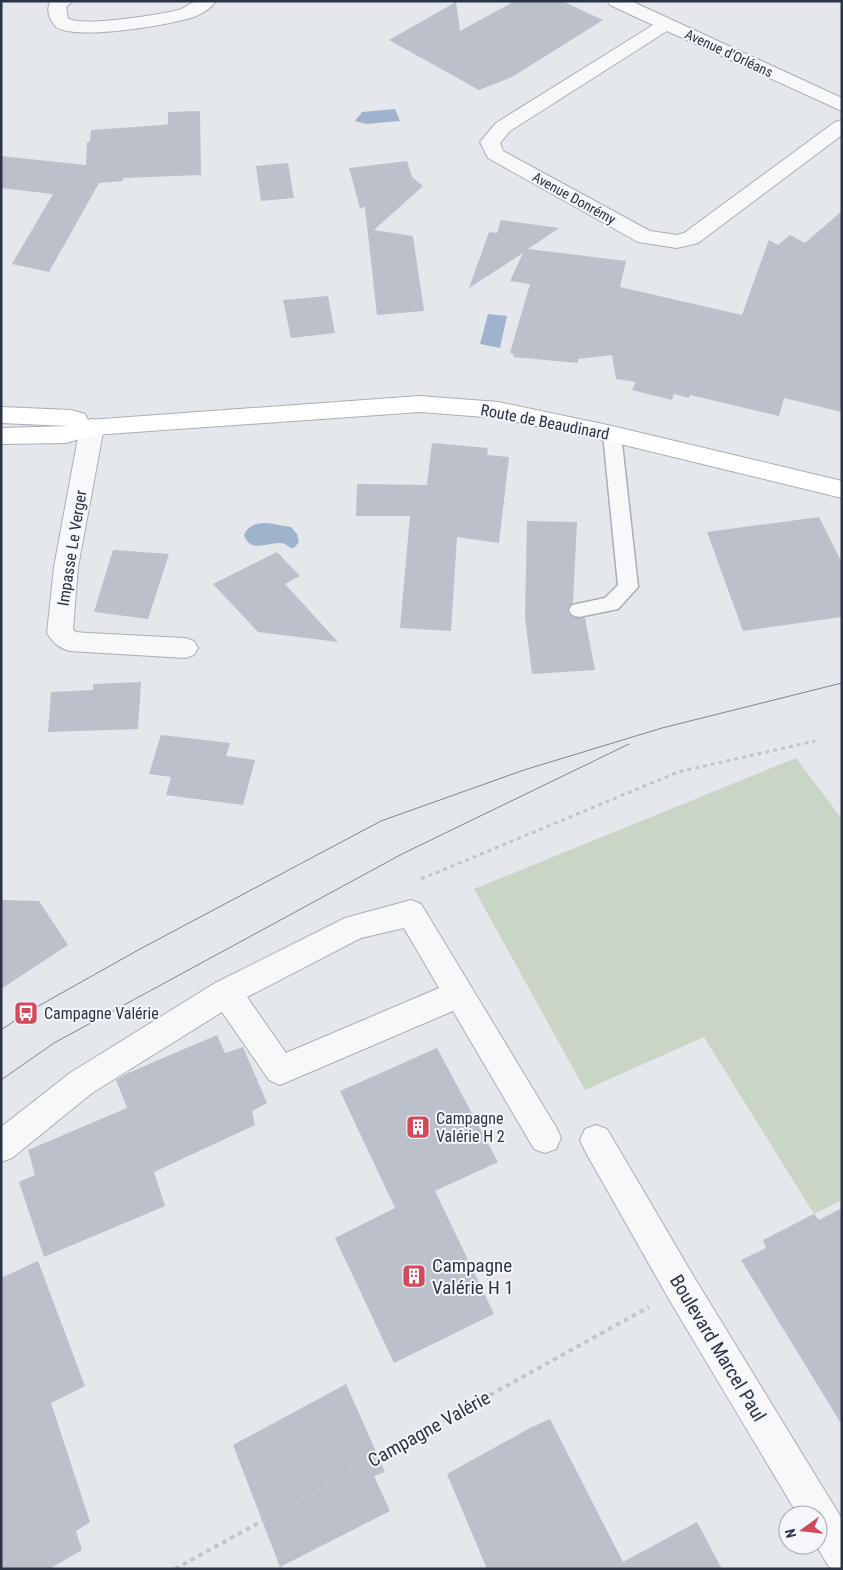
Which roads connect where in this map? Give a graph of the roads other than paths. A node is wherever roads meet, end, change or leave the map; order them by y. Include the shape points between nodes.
1 (64, 1) edge
2 (207, 1) edge
3 (616, 1) edge
4 (666, 24) junction
5 (842, 105) edge
6 (842, 126) edge
7 (1, 415) edge
8 (92, 427) junction
9 (612, 434) junction
10 (1, 436) edge
11 (842, 490) edge
12 (579, 610) dead end
13 (185, 648) dead end
14 (226, 993) junction
15 (458, 994) junction
16 (545, 1138) dead end
17 (596, 1140) dead end
18 (1, 1147) edge
19 (842, 1554) edge

1 - 2 street via 57,5 57,16 64,25 76,28 187,13
3 - 4 street, Avenue d'Orléans
4 - 5 street, Avenue d'Orléans
4 - 6 street, Avenue Donrémy via 503,127 490,142 495,154 645,237 677,242 691,238
7 - 8 street, Route de Beaudinard via 71,418
8 - 9 street, Route de Beaudinard via 420,404 498,410
8 - 10 street, Route de Beaudinard via 66,435
8 - 13 street, Impasse Le Verger via 66,567 60,634 70,641 87,643
9 - 11 street, Route de Beaudinard
9 - 12 lane via 628,587 611,604
14 - 15 street via 280,1070
14 - 15 street via 355,927 411,914
14 - 18 street via 81,1083
15 - 16 street
17 - 19 street, Boulevard Marcel Paul

